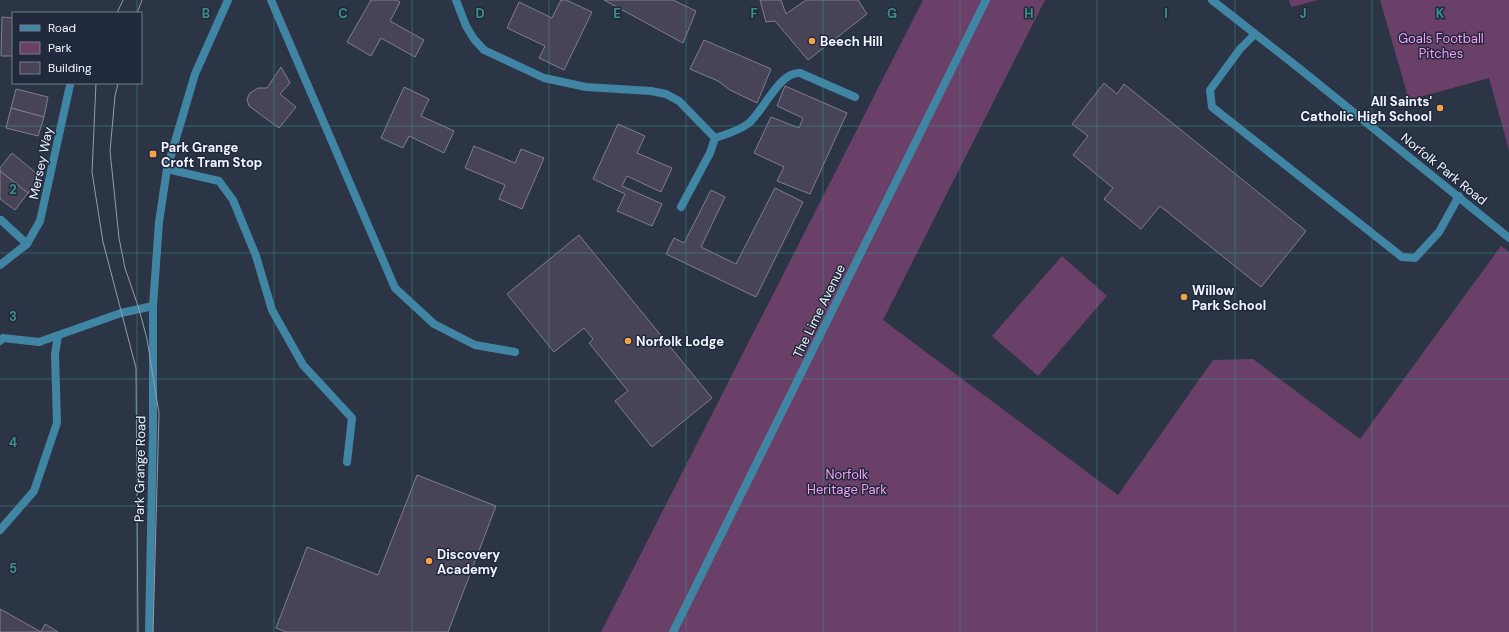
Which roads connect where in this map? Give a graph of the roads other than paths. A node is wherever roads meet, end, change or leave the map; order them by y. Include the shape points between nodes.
1 (228, 0) edge
2 (271, 0) edge
3 (456, 0) edge
4 (986, 0) edge
5 (1212, 0) edge
6 (1255, 34) junction
7 (70, 85) dead end
8 (855, 97) dead end
9 (715, 138) junction
10 (167, 169) junction
11 (1459, 196) junction
12 (680, 207) dead end
13 (1, 220) edge
14 (1509, 238) edge
15 (27, 244) junction
16 (0, 265) edge
17 (153, 306) junction
18 (58, 336) junction
19 (0, 341) edge
20 (515, 352) dead end
21 (347, 462) dead end
22 (0, 530) edge
23 (149, 632) edge
24 (673, 632) edge

1 - 10 street, Park Grange Road via 196,74
2 - 20 street via 395,288 434,324 475,345
3 - 9 street via 466,26 484,50 544,78 586,87 666,94 679,101
4 - 24 street, The Lime Avenue
5 - 6 street, Norfolk Park Road
6 - 11 street, Norfolk Park Road
6 - 11 street via 1240,49 1210,90 1212,107 1402,257 1415,258 1439,232
7 - 15 street, Mersey Way via 40,221
8 - 9 street via 795,72 783,79 751,121 741,129
9 - 12 street via 710,153
10 - 17 street, Park Grange Road via 159,222
10 - 21 street via 219,181 233,200 256,256 272,310 303,365 352,418
11 - 14 street, Norfolk Park Road
13 - 15 street
15 - 16 street, Mersey Way
17 - 18 street via 121,313
17 - 23 street, Park Grange Road
18 - 19 street via 39,342 3,338
18 - 22 street via 55,354 57,423 34,491

